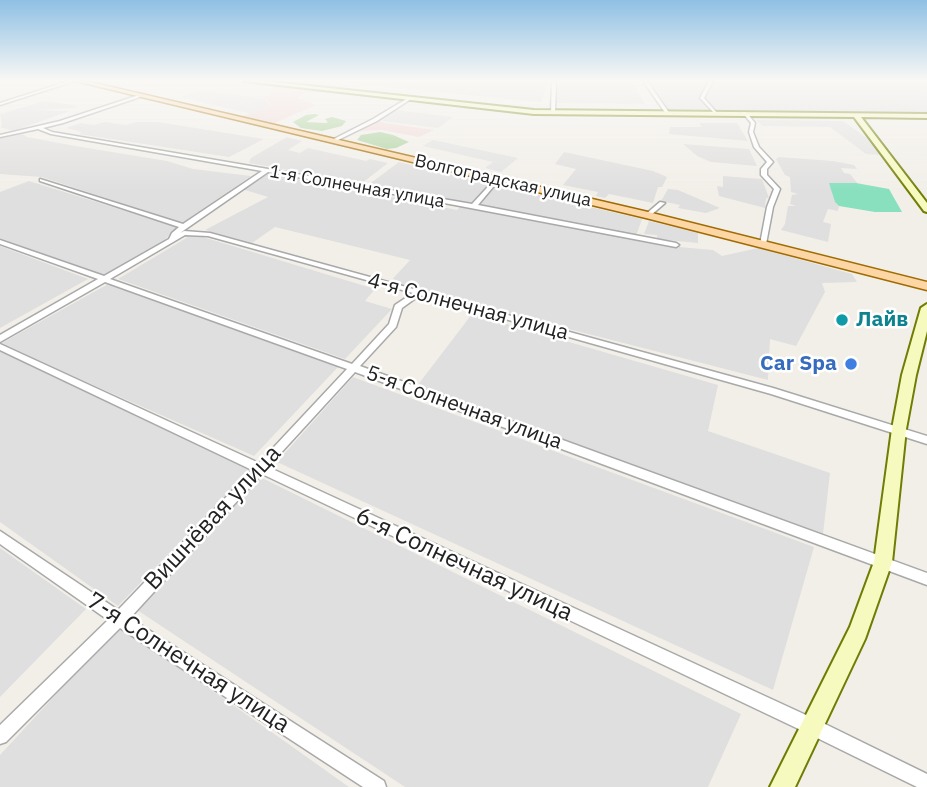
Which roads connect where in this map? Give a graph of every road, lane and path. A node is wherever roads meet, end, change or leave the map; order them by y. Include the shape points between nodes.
1 (72, 118) edge
2 (232, 118) edge
3 (379, 118) edge
4 (748, 118) edge
5 (858, 118) edge
6 (40, 128) junction
7 (0, 136) edge
8 (332, 141) junction
9 (266, 171) junction
10 (42, 180) dead end
11 (496, 180) junction
12 (662, 203) dead end
13 (473, 207) junction
14 (927, 209) edge
15 (648, 215) junction
16 (184, 226) junction
17 (172, 240) junction
18 (0, 242) edge
19 (763, 244) junction
20 (676, 245) dead end
21 (105, 280) junction
22 (927, 286) edge
23 (418, 294) junction
24 (927, 308) edge
25 (0, 338) edge
26 (0, 347) edge
27 (352, 368) junction
28 (899, 429) junction
29 (927, 440) edge
30 (259, 470) junction
31 (0, 537) edge
32 (883, 562) junction
33 (927, 579) edge
34 (118, 618) junction
35 (813, 727) junction
36 (0, 736) edge
37 (927, 783) edge
38 (378, 787) edge
39 (782, 787) edge

1 - 6 street
2 - 8 main road, Волгоградская улица
3 - 8 street
4 - 19 street via 757,147 770,162 764,175 777,188
5 - 14 main road
6 - 7 street
6 - 9 street, 1-я Солнечная улица
8 - 11 main road, Волгоградская улица
9 - 13 street, 1-я Солнечная улица
9 - 16 street
10 - 16 street
11 - 13 street
11 - 15 main road, Волгоградская улица
12 - 15 street
13 - 20 street, 1-я Солнечная улица
15 - 19 main road, Волгоградская улица
16 - 17 street
17 - 21 street
17 - 23 street, 4-я Солнечная улица via 184,233 208,234
18 - 21 street, 5-я Солнечная улица
19 - 22 main road, Волгоградская улица
21 - 25 street
21 - 27 street, 5-я Солнечная улица
23 - 27 street, Вишнёвая улица via 398,307 393,325
23 - 28 street, 4-я Солнечная улица
24 - 28 main road
26 - 30 street, 6-я Солнечная улица
27 - 30 street, Вишнёвая улица
27 - 32 street, 5-я Солнечная улица
28 - 29 street, 4-я Солнечная улица
28 - 32 main road
30 - 34 street, Вишнёвая улица
30 - 35 street, 6-я Солнечная улица
31 - 34 street, 7-я Солнечная улица
32 - 33 street, 5-я Солнечная улица
32 - 35 main road via 858,632
34 - 36 street, Вишнёвая улица
34 - 38 street, 7-я Солнечная улица
35 - 37 street, 6-я Солнечная улица
35 - 39 main road

